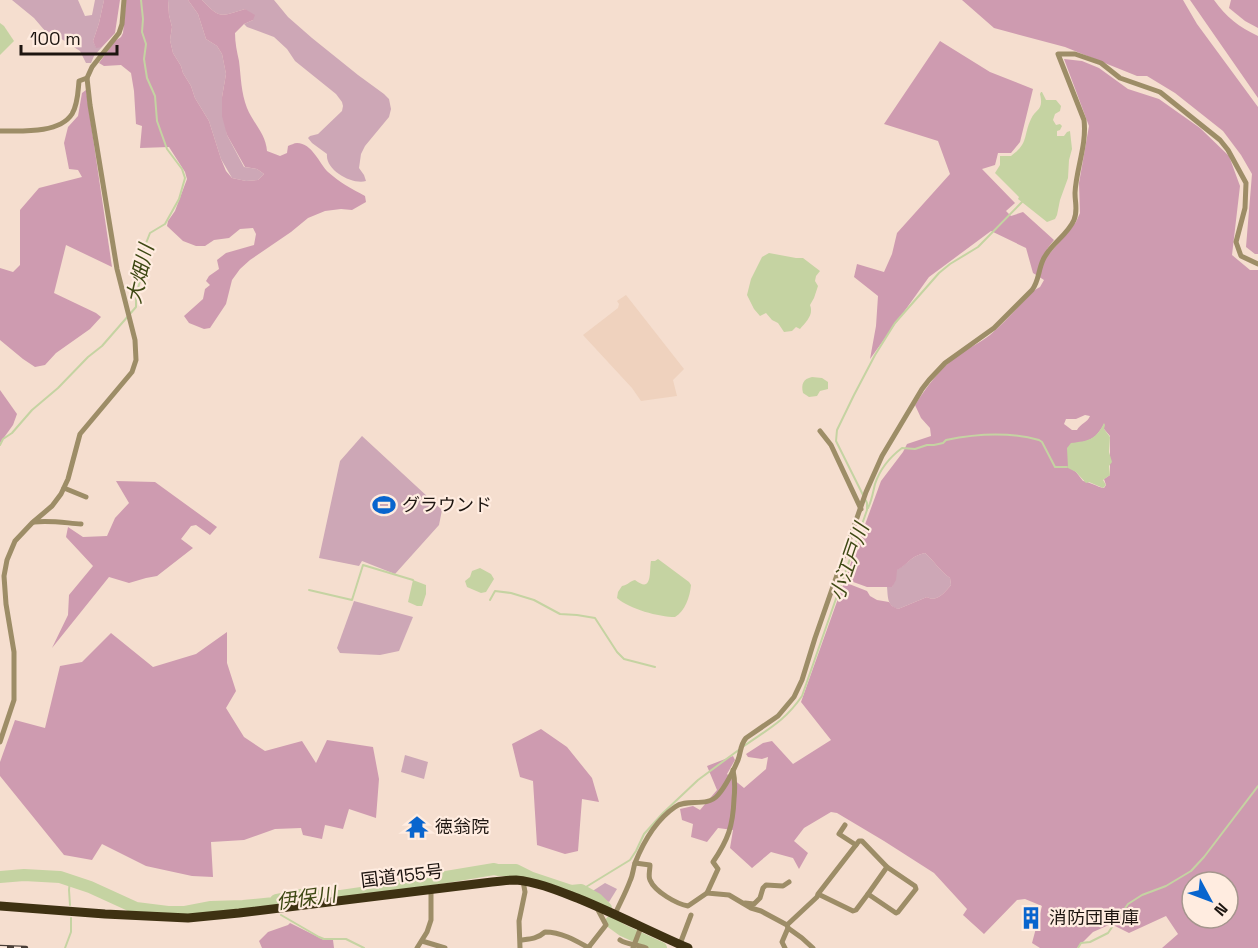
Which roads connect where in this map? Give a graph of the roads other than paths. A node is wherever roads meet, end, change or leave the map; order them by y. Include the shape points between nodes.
1 (124, 0) edge
2 (87, 78) junction
3 (0, 131) edge
4 (1258, 264) edge
5 (820, 431) dead end
6 (64, 488) junction
7 (86, 497) dead end
8 (862, 506) junction
9 (33, 522) junction
10 (81, 524) dead end
11 (0, 742) edge
12 (733, 769) junction
13 (845, 825) dead end
14 (856, 845) junction
15 (635, 863) junction
16 (887, 867) junction
17 (523, 881) junction
18 (789, 882) dead end
19 (431, 889) junction
20 (707, 893) junction
21 (818, 894) junction
22 (868, 894) junction
23 (743, 902) junction
24 (0, 906) edge
25 (597, 906) junction
26 (615, 914) junction
27 (691, 915) dead end
28 (788, 926) junction
29 (637, 938) edge
30 (520, 940) junction
31 (620, 940) dead end
32 (422, 941) junction
33 (684, 946) edge
34 (417, 948) edge
35 (445, 948) edge
36 (520, 948) edge
37 (589, 948) edge
38 (646, 948) edge
39 (785, 948) edge
40 (813, 948) edge

1 - 2 street via 119,33
2 - 3 street via 79,81 76,105 66,120 37,131
2 - 6 street via 117,269 130,316 136,360 132,372 80,434
4 - 8 street via 1241,256 1236,243 1245,208 1246,183 1220,140 1160,92 1120,78 1101,63 1075,54 1058,54 1085,127 1073,222 1043,260 1032,290 985,336 952,357 929,380 882,456
5 - 8 street
6 - 7 street
6 - 9 street via 52,506
8 - 12 street via 795,697 778,716 746,738
9 - 10 street
9 - 11 street via 15,541 4,576 14,652 14,700
12 - 15 street via 713,800 686,802 667,813
12 - 20 street via 735,812 727,840 712,862 717,872
13 - 14 street via 838,834
14 - 16 street via 862,841
14 - 21 street
15 - 20 street via 650,865 653,885 682,905 688,906
15 - 26 street
16 - 22 street
16 - 22 street via 916,889 896,913
17 - 19 highway, 国道155号
17 - 25 highway, 国道155号
17 - 30 street
18 - 23 street via 783,886 766,885 754,904
19 - 24 highway, 国道155号 via 188,918
19 - 32 street via 431,920
20 - 23 street via 729,895
21 - 22 street via 852,911
21 - 28 street
23 - 28 street
25 - 26 highway, 国道155号
25 - 37 street via 606,925
26 - 29 highway, 国道155号
27 - 33 street
28 - 39 street via 782,942
28 - 40 street
29 - 31 street via 626,943
29 - 33 highway, 国道155号
29 - 38 street
30 - 36 street
30 - 37 street via 550,932
32 - 34 street
32 - 35 street

